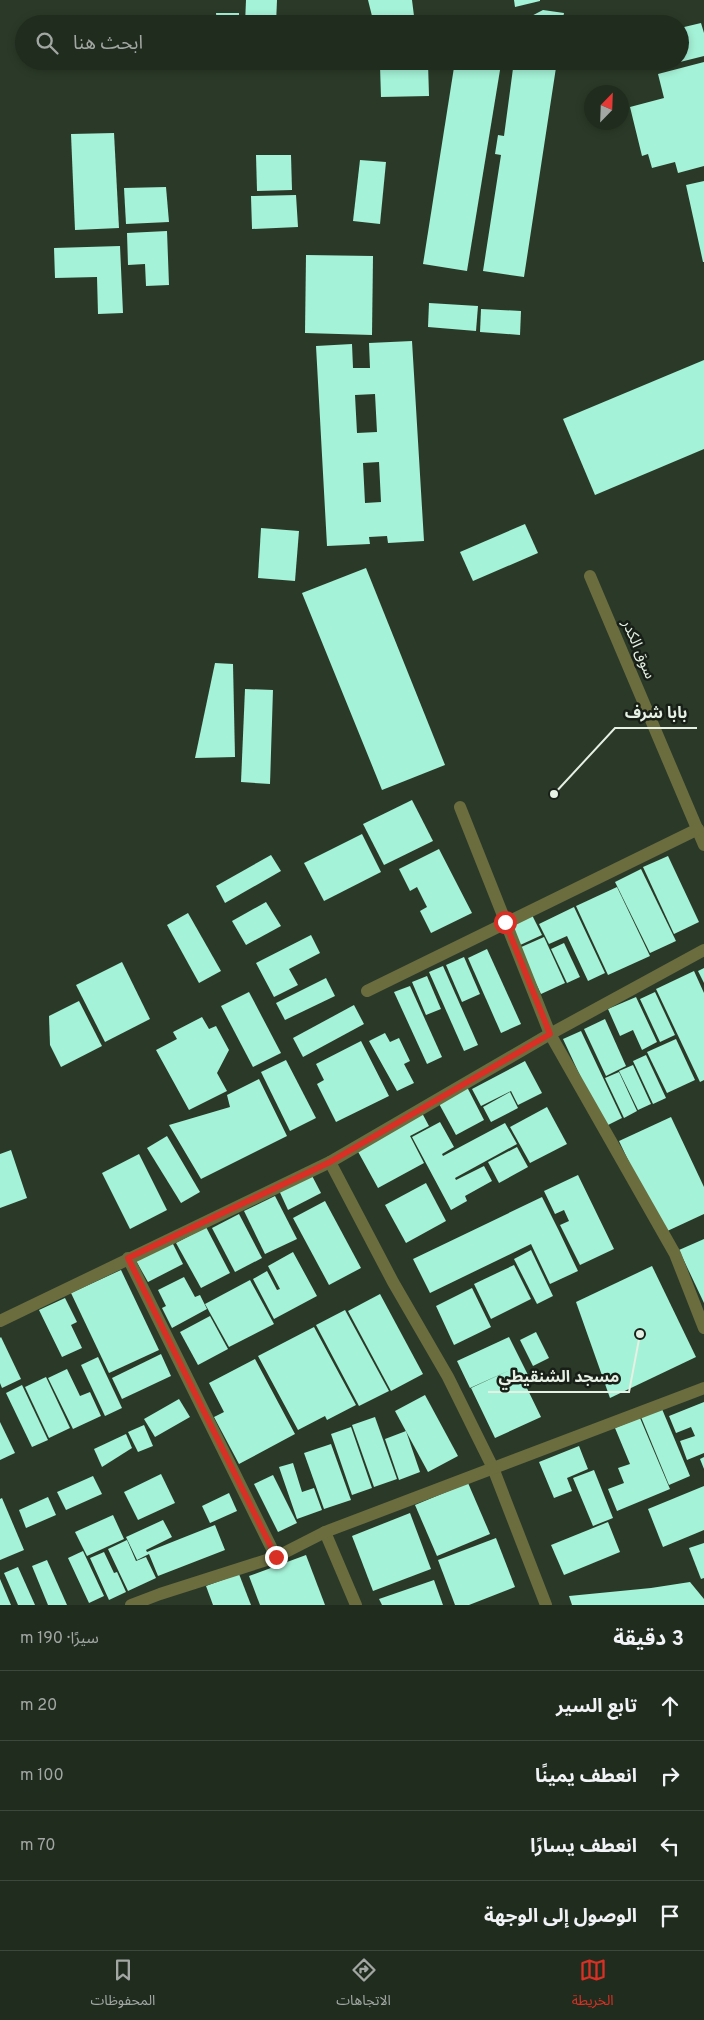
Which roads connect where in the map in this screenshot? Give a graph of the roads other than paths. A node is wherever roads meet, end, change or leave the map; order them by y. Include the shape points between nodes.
1 (590, 576) dead end
2 (460, 807) dead end
3 (698, 829) junction
4 (704, 845) edge
5 (505, 922) junction
6 (704, 950) edge
7 (367, 991) dead end
8 (550, 1034) junction
9 (330, 1162) junction
10 (128, 1258) junction
11 (0, 1321) edge
12 (704, 1328) edge
13 (704, 1388) edge
14 (493, 1468) junction
15 (325, 1532) junction
16 (276, 1557) junction
17 (163, 1599) edge
18 (131, 1605) edge
19 (356, 1605) edge
20 (546, 1605) edge

1 - 3 street, سوق الكدر
2 - 5 street
3 - 4 street, سوق الكدر
3 - 5 street
5 - 7 street
5 - 8 street
6 - 8 street
8 - 9 street
8 - 12 street via 675,1254
9 - 10 street
9 - 14 street via 392,1282 448,1377
10 - 11 street
10 - 16 street
13 - 14 street
14 - 15 street
14 - 20 street
15 - 16 street
15 - 19 street
16 - 17 street
17 - 18 street

